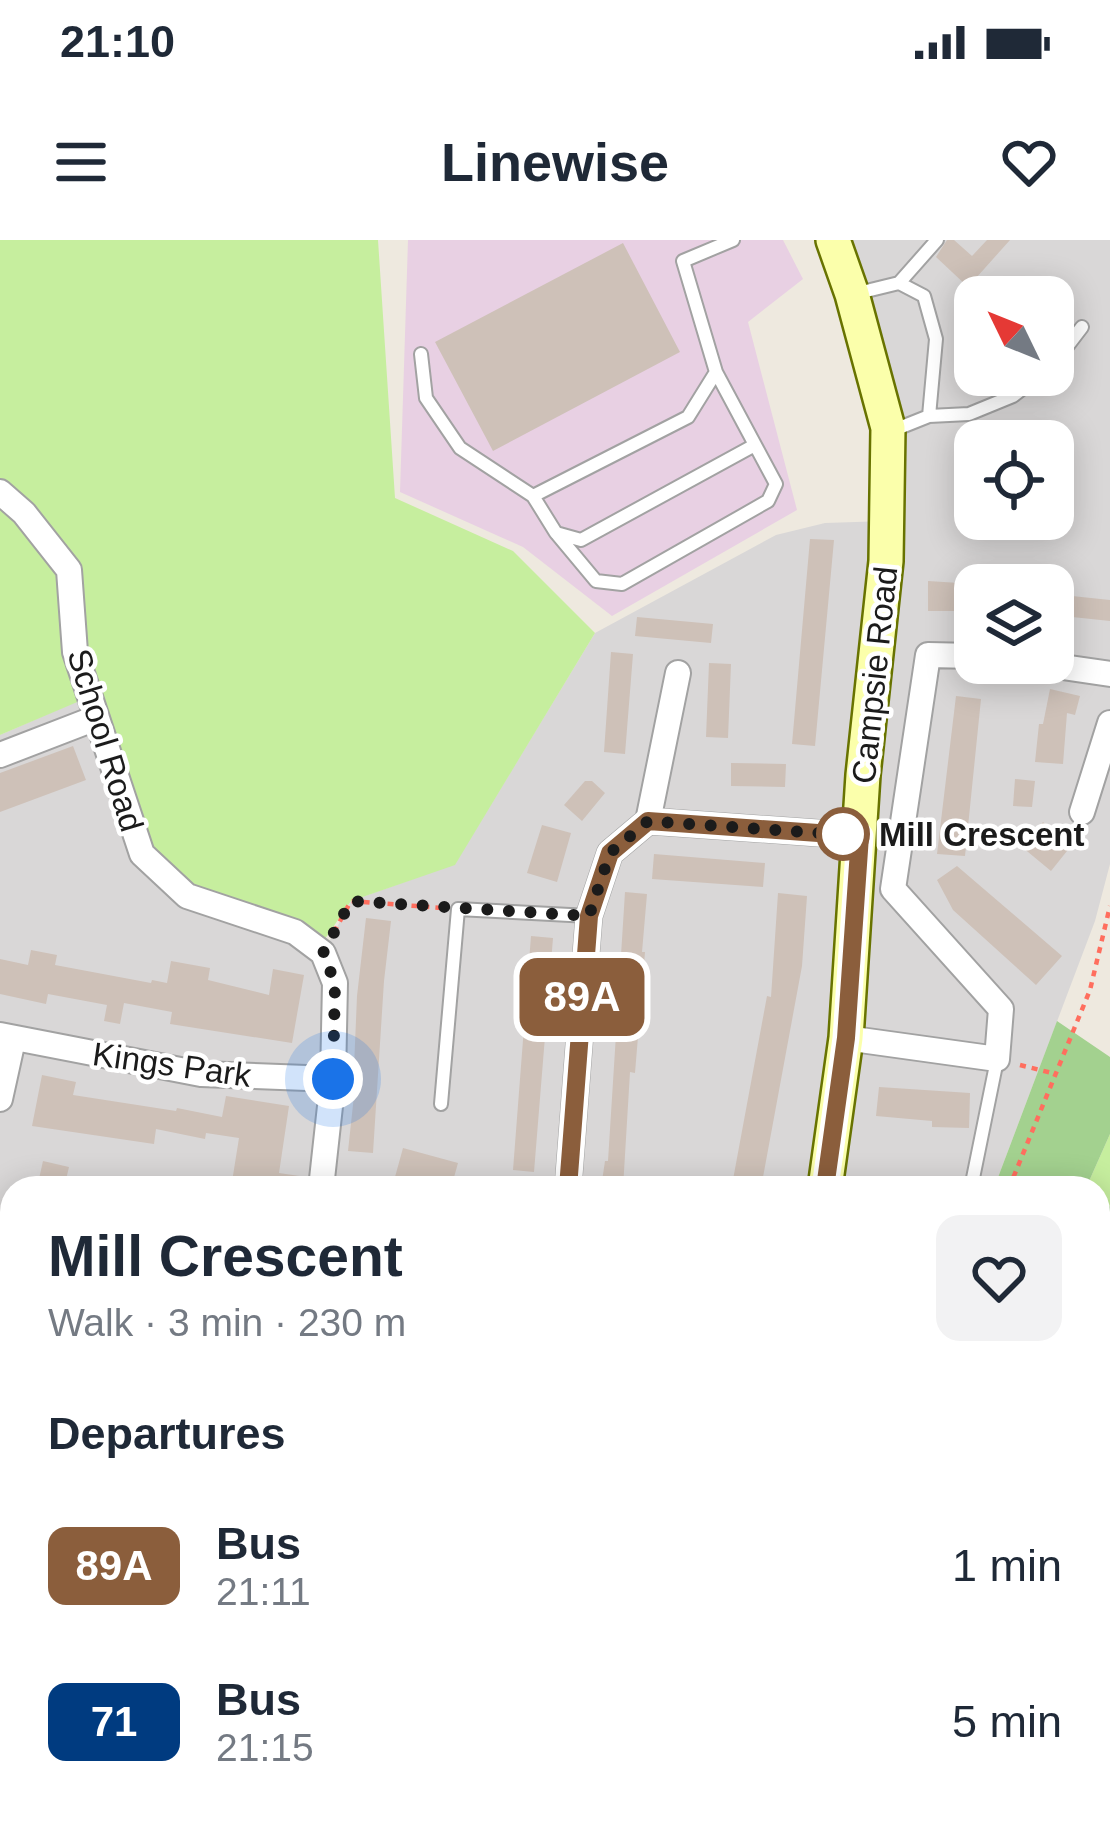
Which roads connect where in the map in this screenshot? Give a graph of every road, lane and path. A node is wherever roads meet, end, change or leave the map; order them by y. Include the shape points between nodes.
1 (733, 240) edge
2 (833, 240) edge
3 (937, 240) edge
4 (899, 283) junction
5 (852, 294) junction
6 (1082, 327) dead end
7 (1074, 337) edge
8 (421, 354) dead end
9 (716, 372) junction
10 (1013, 396) edge
11 (928, 416) junction
12 (887, 432) junction
13 (753, 446) junction
14 (0, 492) edge
15 (533, 496) junction
16 (556, 533) junction
17 (954, 656) edge
18 (1074, 669) edge
19 (678, 674) dead end
20 (1110, 674) edge
21 (96, 718) junction
22 (1110, 723) edge
23 (0, 755) edge
24 (1082, 812) dead end
25 (648, 821) junction
26 (860, 836) junction
27 (1110, 906) edge
28 (458, 909) junction
29 (589, 916) junction
30 (323, 953) junction
31 (7, 1037) edge
32 (846, 1038) junction
33 (997, 1059) junction
34 (1056, 1074) junction
35 (333, 1079) junction
36 (0, 1100) edge
37 (441, 1104) dead end
38 (325, 1176) edge
39 (569, 1176) edge
40 (827, 1176) edge
41 (973, 1176) edge
42 (1014, 1176) edge

1 - 9 lane via 683,261
2 - 5 main road, Campsie Road
3 - 4 lane
4 - 5 lane
4 - 11 lane via 924,296 936,339
5 - 12 main road, Campsie Road
6 - 7 lane
8 - 15 lane via 426,398 460,448
9 - 13 lane
9 - 15 lane via 688,417
10 - 11 lane via 970,414
11 - 12 lane
12 - 26 main road, Campsie Road via 886,561
13 - 16 lane via 581,540
13 - 16 lane via 776,484 768,501 622,584 596,581
14 - 21 street, School Road via 69,570 75,652
15 - 16 lane
17 - 33 street via 928,655 892,889 1001,1010
18 - 20 street
19 - 25 street
21 - 23 street
21 - 30 street, School Road via 142,854 187,896 295,932
22 - 24 street
25 - 26 street
25 - 29 street via 610,853
26 - 32 main road, Campsie Road
27 - 34 path via 1090,990
28 - 29 lane
28 - 30 path via 351,901
28 - 37 lane
29 - 39 street
30 - 35 street via 335,983
31 - 35 street, Kings Park via 201,1074
31 - 36 street, Kings Park
32 - 33 street
32 - 40 main road, Campsie Road
33 - 34 path
33 - 41 lane
34 - 42 path
35 - 38 street

